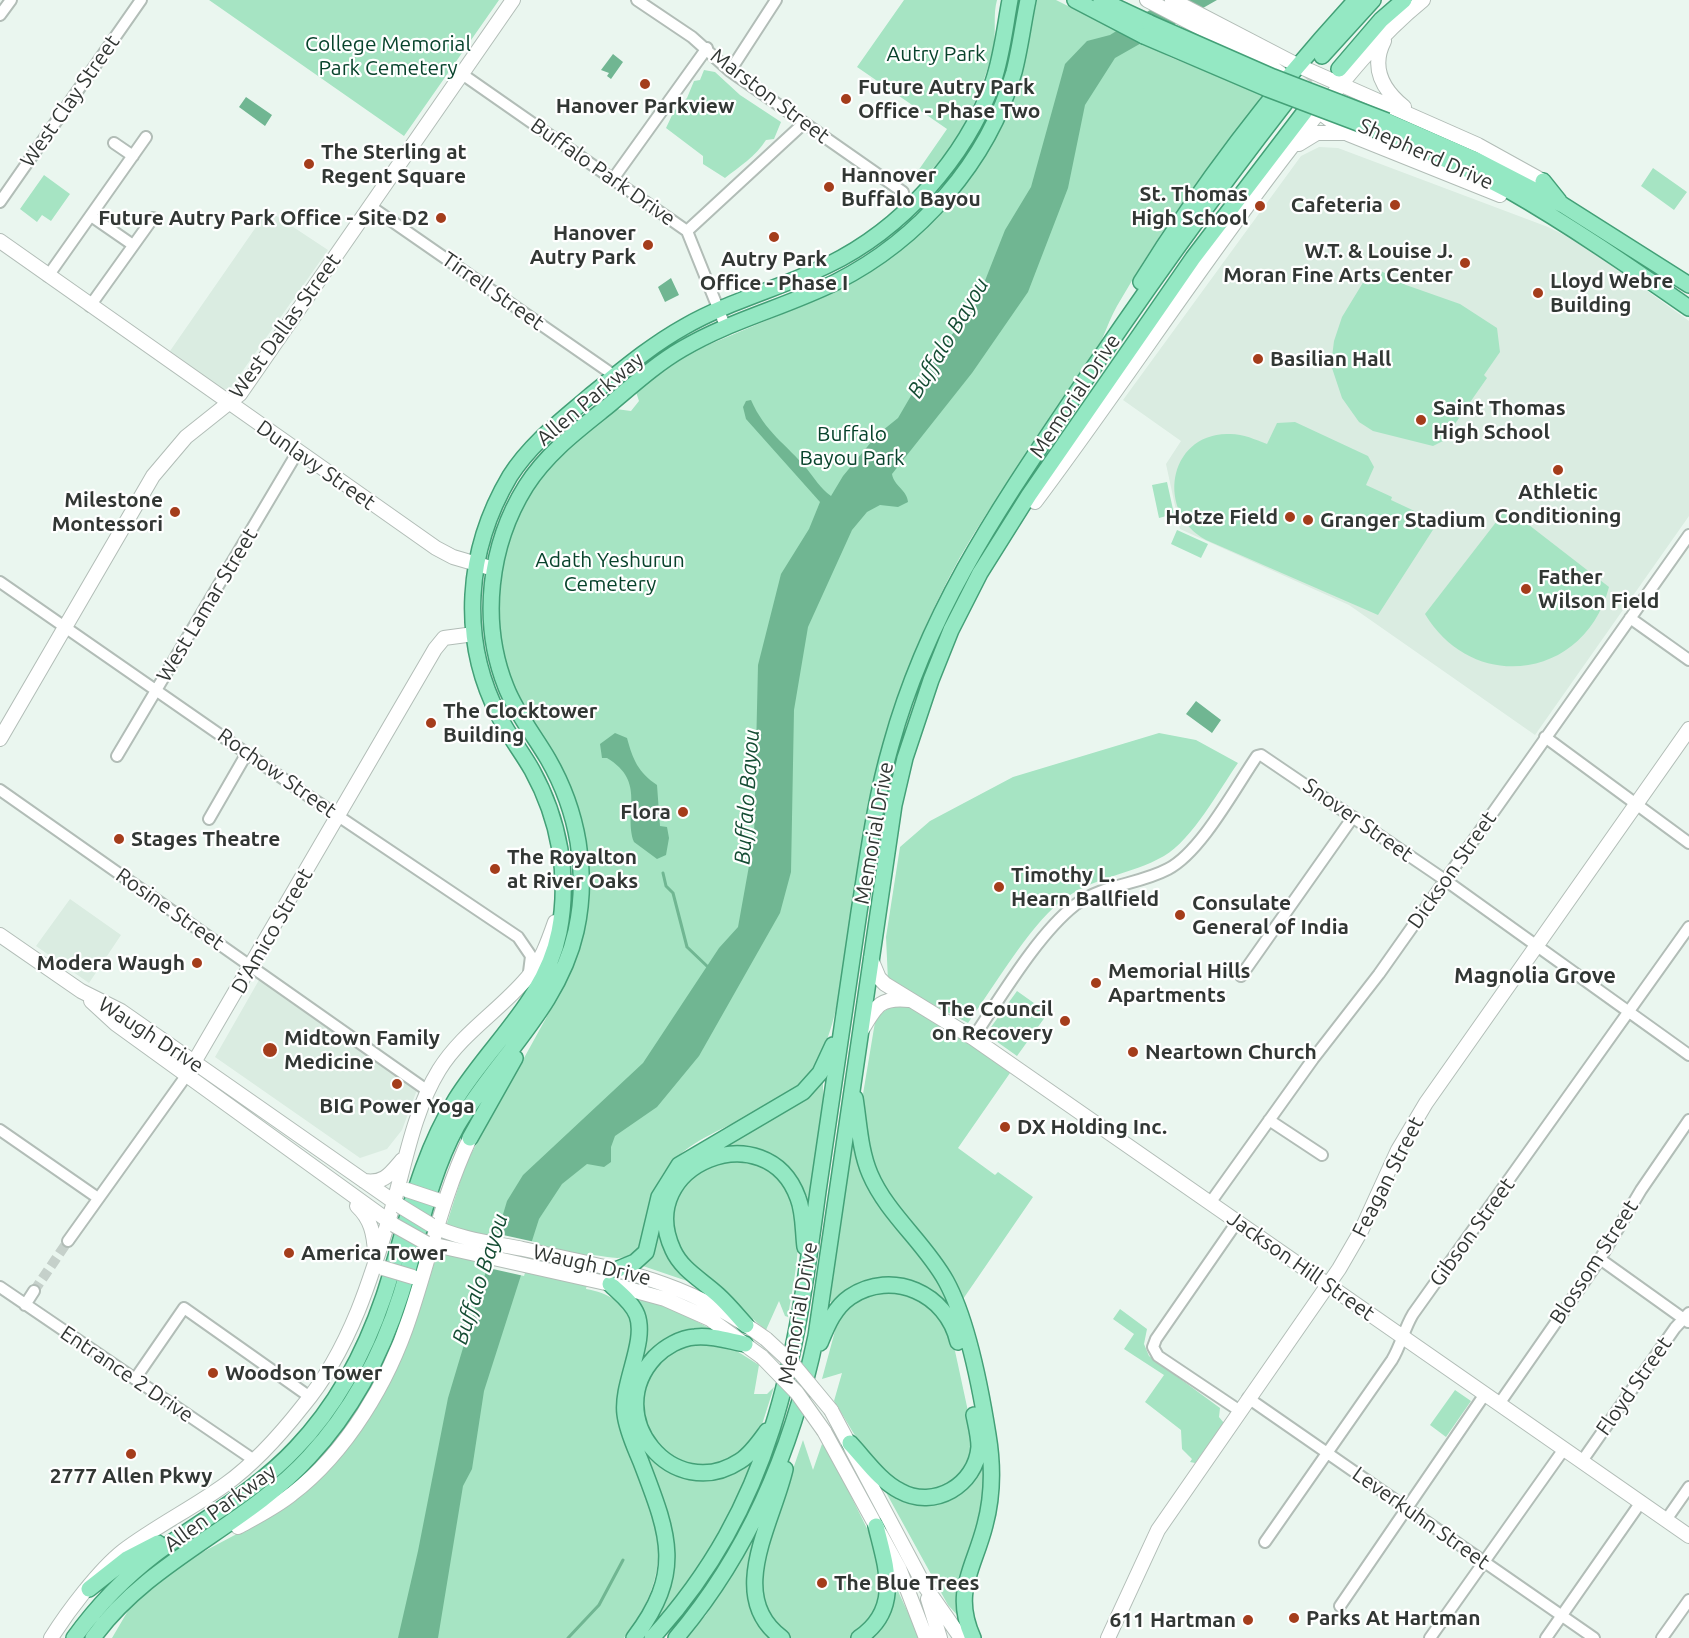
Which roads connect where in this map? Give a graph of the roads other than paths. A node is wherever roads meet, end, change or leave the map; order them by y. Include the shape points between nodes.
1 (11, 0) edge
2 (141, 0) edge
3 (513, 0) edge
4 (637, 0) edge
5 (776, 0) edge
6 (1010, 0) edge
7 (1028, 0) edge
8 (1075, 0) edge
9 (1101, 0) edge
10 (1147, 0) edge
11 (1172, 0) edge
12 (1356, 0) edge
13 (1373, 0) edge
14 (1404, 0) edge
15 (1423, 0) edge
16 (0, 15) edge
17 (1147, 29) junction
18 (1390, 29) junction
19 (707, 48) junction
20 (1255, 50) junction
21 (1322, 56) tunnel mouth
22 (1299, 66) junction
23 (1339, 69) dead end
24 (730, 71) junction
25 (462, 74) junction
26 (1316, 74) junction
27 (1288, 79) junction
28 (1341, 85) junction
29 (1286, 102) tunnel mouth
30 (1312, 111) junction
31 (1420, 119) junction
32 (804, 123) junction
33 (1348, 134) junction
34 (146, 137) dead end
35 (114, 143) dead end
36 (1286, 155) junction
37 (133, 156) junction
38 (613, 179) junction
39 (1543, 181) joint
40 (903, 192) junction
41 (924, 192) junction
42 (1500, 195) joint
43 (0, 202) edge
44 (370, 206) junction
45 (1558, 211) junction
46 (90, 216) junction
47 (153, 218) dead end
48 (894, 221) junction
49 (687, 231) junction
50 (0, 241) edge
51 (134, 245) junction
52 (1634, 249) junction
53 (1614, 255) junction
54 (48, 276) junction
55 (1689, 285) edge
56 (90, 306) junction
57 (1689, 308) edge
58 (719, 311) junction
59 (726, 328) junction
60 (1101, 356) junction
61 (615, 376) junction
62 (229, 404) junction
63 (562, 443) junction
64 (297, 453) junction
65 (1035, 502) joint
66 (1689, 535) edge
67 (475, 565) junction
68 (494, 569) junction
69 (980, 573) junction
70 (0, 582) edge
71 (1630, 618) junction
72 (67, 628) junction
73 (474, 634) junction
74 (1689, 660) edge
75 (157, 689) junction
76 (1689, 729) edge
77 (1545, 737) junction
78 (0, 739) edge
79 (535, 739) junction
80 (518, 748) junction
81 (247, 753) junction
82 (117, 756) dead end
83 (0, 790) edge
84 (1636, 804) junction
85 (338, 816) junction
86 (1353, 817) junction
87 (209, 819) dead end
88 (1689, 843) edge
89 (1445, 880) junction
90 (562, 904) junction
91 (1689, 927) edge
92 (0, 935) edge
93 (1536, 946) junction
94 (871, 959) junction
95 (252, 967) junction
96 (1241, 976) dead end
97 (527, 978) junction
98 (555, 987) junction
99 (81, 991) junction
100 (911, 1001) junction
101 (1628, 1012) junction
102 (842, 1023) junction
103 (861, 1031) junction
104 (973, 1038) junction
105 (1689, 1055) edge
106 (196, 1063) junction
107 (186, 1076) junction
108 (852, 1081) junction
109 (428, 1091) junction
110 (1269, 1120) junction
111 (1689, 1120) edge
112 (0, 1130) edge
113 (470, 1138) joint
114 (0, 1139) edge
115 (1322, 1155) dead end
116 (405, 1156) junction
117 (364, 1181) junction
118 (403, 1185) junction
119 (347, 1192) junction
120 (441, 1199) junction
121 (96, 1201) junction
122 (1210, 1203) junction
123 (397, 1204) junction
124 (1237, 1222) junction
125 (391, 1223) junction
126 (434, 1226) junction
127 (68, 1241) tunnel mouth
128 (429, 1243) junction
129 (1600, 1259) junction
130 (376, 1266) junction
131 (613, 1268) junction
132 (807, 1273) junction
133 (416, 1281) junction
134 (607, 1283) junction
135 (1328, 1286) junction
136 (0, 1287) edge
137 (34, 1291) tunnel mouth
138 (25, 1305) junction
139 (1687, 1318) edge
140 (746, 1324) junction
141 (1403, 1337) junction
142 (745, 1344) junction
143 (809, 1368) junction
144 (135, 1379) junction
145 (1485, 1394) junction
146 (310, 1397) junction
147 (1248, 1398) junction
148 (1499, 1404) junction
149 (1240, 1411) junction
150 (796, 1418) junction
151 (777, 1419) junction
152 (850, 1443) junction
153 (1564, 1449) junction
154 (1328, 1453) junction
155 (254, 1460) junction
156 (1582, 1461) junction
157 (1689, 1487) edge
158 (1641, 1503) junction
159 (1407, 1509) junction
160 (214, 1515) junction
161 (1666, 1520) junction
162 (876, 1526) junction
163 (238, 1527) joint
164 (1689, 1536) edge
165 (1265, 1542) dead end
166 (197, 1546) junction
167 (1484, 1562) junction
168 (924, 1585) junction
169 (89, 1588) junction
170 (1689, 1600) edge
171 (123, 1604) junction
172 (1340, 1606) dead end
173 (1562, 1617) junction
174 (51, 1638) edge
175 (74, 1638) edge
176 (93, 1638) edge
177 (104, 1638) edge
178 (634, 1638) edge
179 (652, 1638) edge
180 (676, 1638) edge
181 (782, 1638) edge
182 (859, 1638) edge
183 (926, 1638) edge
184 (940, 1638) edge
185 (962, 1638) edge
186 (973, 1638) edge
187 (1108, 1638) edge
188 (1430, 1638) edge
189 (1546, 1638) edge
190 (1594, 1638) edge
191 (1662, 1638) edge

1 - 16 street
2 - 43 street, West Clay Street
3 - 25 street, West Dallas Street
4 - 19 street, Marston Street
5 - 24 street
6 - 41 main road, Allen Parkway via 1000,54 986,98 956,151
7 - 59 main road, Allen Parkway via 1016,66 999,110 972,160 934,209 888,249 841,279
8 - 17 main road
9 - 17 main road
10 - 20 street
11 - 20 street
12 - 22 main road
13 - 21 main road
14 - 23 main road via 1381,20
15 - 18 street
17 - 45 main road, Shepherd Drive, bridge via 1474,159
18 - 28 street
18 - 31 street via 1377,59 1382,84 1390,96
19 - 24 street, Marston Street
19 - 38 street
20 - 22 street
20 - 27 street
22 - 26 street
22 - 27 main road
24 - 32 street, Marston Street
25 - 38 street, Buffalo Park Drive
25 - 44 street, West Dallas Street
26 - 28 street
26 - 30 street via 1323,90
27 - 30 street
27 - 60 main road via 1175,227 1110,333
28 - 30 street
28 - 31 street
29 - 60 main road, Memorial Drive via 1218,189
30 - 33 street
30 - 36 street
30 - 69 main road, Memorial Drive via 1193,258 1029,495
31 - 39 street
32 - 40 street, Marston Street
32 - 49 street
33 - 36 street via 1317,133
33 - 42 street
34 - 37 street
35 - 37 street
36 - 65 street
37 - 46 street
38 - 49 street, Buffalo Park Drive
39 - 45 main road
40 - 41 street
40 - 48 street
41 - 48 main road, Allen Parkway
42 - 45 main road
44 - 61 street, Tirrell Street
44 - 62 street, West Dallas Street
45 - 52 main road, Shepherd Drive
45 - 53 main road, Shepherd Drive
46 - 51 street
46 - 54 street
47 - 51 street
48 - 58 main road, Allen Parkway via 830,264
49 - 58 street, Buffalo Park Drive
50 - 54 street, Dunlavy Street
51 - 56 street
52 - 53 main road
52 - 55 main road, Shepherd Drive
53 - 57 main road, Shepherd Drive
54 - 56 street, Dunlavy Street
56 - 62 street, Dunlavy Street
58 - 59 street, Buffalo Park Drive
58 - 61 main road, Allen Parkway via 676,331
59 - 63 main road, Allen Parkway via 664,360
60 - 102 main road, Memorial Drive via 973,551 916,668 877,799
61 - 63 main road via 611,391 584,413
61 - 67 main road, Allen Parkway via 550,430 513,473 486,525
62 - 64 street, Dunlavy Street
62 - 72 street, West Dallas Street via 186,437 153,476
63 - 68 main road, Allen Parkway via 527,485 513,510
64 - 67 street, Dunlavy Street via 436,548
64 - 75 street, West Lamar Street
65 - 69 main road
66 - 71 street, Dickson Street
67 - 68 street, Dunlavy Street
67 - 73 main road, Allen Parkway via 471,611
68 - 79 main road, Allen Parkway via 491,609 496,656 508,692
69 - 94 main road, Memorial Drive via 951,630 905,758 894,805
70 - 72 street, Rochow Street
71 - 74 street
71 - 77 street, Dickson Street
72 - 75 street, Rochow Street
72 - 78 street, West Dallas Street
73 - 80 main road, Allen Parkway via 488,689
73 - 85 street, D'Amico Street via 444,638 435,649
75 - 81 street, Rochow Street
75 - 82 street, West Lamar Street
76 - 84 street, Feagan Street
77 - 84 street
77 - 89 street, Dickson Street
79 - 80 main road
79 - 98 main road, Allen Parkway via 560,783 580,857 580,908 575,934
80 - 90 main road, Allen Parkway via 543,790 558,835
81 - 85 street, Rochow Street
81 - 87 street
83 - 95 street, Rosine Street
84 - 88 street
84 - 93 street, Feagan Street
85 - 95 street, D'Amico Street
85 - 97 street, Rochow Street via 518,937 532,961
86 - 89 street, Snover Street
86 - 96 street
86 - 104 street, Snover Street via 1257,756 1195,847 1179,863 1150,877 1092,894 1061,917
89 - 93 street, Snover Street
89 - 110 street, Dickson Street
90 - 97 street via 543,953
90 - 160 main road, Allen Parkway via 560,931 546,973 530,1002 455,1100 429,1149 373,1327 342,1389 319,1421 268,1476
91 - 101 street, Gibson Street
92 - 99 street, Waugh Drive
93 - 101 street, Snover Street
93 - 135 street, Feagan Street via 1417,1118 1361,1231
94 - 100 street, Jackson Hill Street via 879,978
94 - 103 main road, Memorial Drive
95 - 106 street, D'Amico Street
95 - 109 street, Rosine Street
97 - 109 street via 457,1045
98 - 113 main road
98 - 166 main road, Allen Parkway via 454,1131 387,1331 354,1397 309,1457 278,1488
99 - 106 street, Waugh Drive via 121,1011
99 - 107 street, Waugh Drive via 116,1024
100 - 103 street via 883,1002
100 - 104 street, Jackson Hill Street
101 - 105 street, Snover Street
101 - 141 street, Gibson Street via 1413,1314
102 - 131 main road via 820,1073 803,1092 679,1165 659,1197 646,1252 635,1262
102 - 132 main road, Memorial Drive
103 - 108 main road, Memorial Drive
104 - 122 street, Jackson Hill Street
106 - 107 street, D'Amico Street
106 - 117 street, Waugh Drive
107 - 119 street, Waugh Drive
107 - 121 street, D'Amico Street
108 - 143 main road, Memorial Drive
108 - 186 main road via 869,1173 883,1198 948,1284 965,1330 988,1433 992,1473 989,1509 963,1593 964,1617
109 - 116 street
110 - 115 street
110 - 122 street, Dickson Street
111 - 129 street, Blossom Street
112 - 121 street
113 - 120 street
114 - 121 street
116 - 117 street via 388,1177
116 - 118 street
117 - 123 street, Waugh Drive
118 - 120 street, bridge
118 - 123 street
119 - 125 street, Waugh Drive
119 - 130 street via 372,1228
120 - 126 street
121 - 127 street, D'Amico Street
122 - 124 street, Jackson Hill Street
123 - 125 street
123 - 126 street, Waugh Drive, bridge
124 - 135 street, Jackson Hill Street
124 - 149 street via 1153,1347 1158,1356
125 - 128 street, Waugh Drive, bridge
125 - 130 street
126 - 128 street
126 - 131 street, Waugh Drive via 462,1236
128 - 133 street
128 - 134 street, Waugh Drive
129 - 139 street
129 - 148 street, Blossom Street
130 - 133 street, bridge
130 - 146 street via 340,1350
131 - 140 street, Waugh Drive via 694,1294
132 - 140 main road via 801,1207 785,1176 749,1155 723,1154 694,1166 673,1190 666,1222 668,1237 680,1262
132 - 151 main road, Memorial Drive via 798,1332
133 - 163 street via 395,1355 347,1435 293,1493
134 - 142 street, Waugh Drive via 687,1308
134 - 178 main road via 626,1299 637,1316 625,1416 661,1516 668,1551 661,1589
135 - 141 street, Jackson Hill Street
135 - 147 street, Feagan Street
136 - 138 street, Entrance 2 Drive
137 - 138 street
138 - 144 street, Entrance 2 Drive
139 - 156 street, Floyd Street
140 - 152 street, Waugh Drive, bridge via 792,1364 831,1410
141 - 145 street, Jackson Hill Street
141 - 154 street, Gibson Street via 1392,1360
142 - 151 main road via 693,1337 657,1354 637,1389 639,1428 664,1461 703,1473 741,1461
142 - 162 street, Waugh Drive, bridge via 797,1393 825,1431
143 - 150 main road, Memorial Drive
143 - 152 main road via 837,1308 866,1288 885,1284 923,1293 936,1302 952,1324 979,1447 963,1481 941,1496 914,1497 888,1484
144 - 146 street via 184,1308
144 - 155 street, Entrance 2 Drive
145 - 148 street, Jackson Hill Street
145 - 159 street
146 - 155 street
147 - 149 street, Feagan Street
147 - 154 street, Leverkuhn Street
148 - 153 street, Jackson Hill Street
149 - 187 street, Feagan Street via 1158,1530
150 - 180 main road, Memorial Drive via 765,1498 742,1544
150 - 181 main road via 781,1488 753,1578 758,1607 765,1621
151 - 179 main road, Memorial Drive via 763,1459 727,1534 702,1575
152 - 168 street, Waugh Drive
153 - 156 street, Jackson Hill Street
153 - 167 street
154 - 159 street, Leverkuhn Street
154 - 165 street, Gibson Street
155 - 169 street via 226,1484 122,1552
156 - 158 street, Jackson Hill Street
157 - 161 street
158 - 161 street, Jackson Hill Street
158 - 173 street
159 - 167 street, Leverkuhn Street
159 - 172 street
160 - 169 main road via 127,1559
160 - 175 main road, Allen Parkway via 129,1576
161 - 164 street, Jackson Hill Street
162 - 182 main road via 889,1592 876,1621
162 - 183 street, Waugh Drive via 899,1568
163 - 166 main road
166 - 171 main road, Allen Parkway via 156,1573
167 - 173 street, Leverkuhn Street
167 - 188 street
168 - 184 street
168 - 185 street, Waugh Drive
169 - 174 street
170 - 191 street
171 - 176 main road, Allen Parkway
171 - 177 street
173 - 189 street
173 - 190 street, Leverkuhn Street

